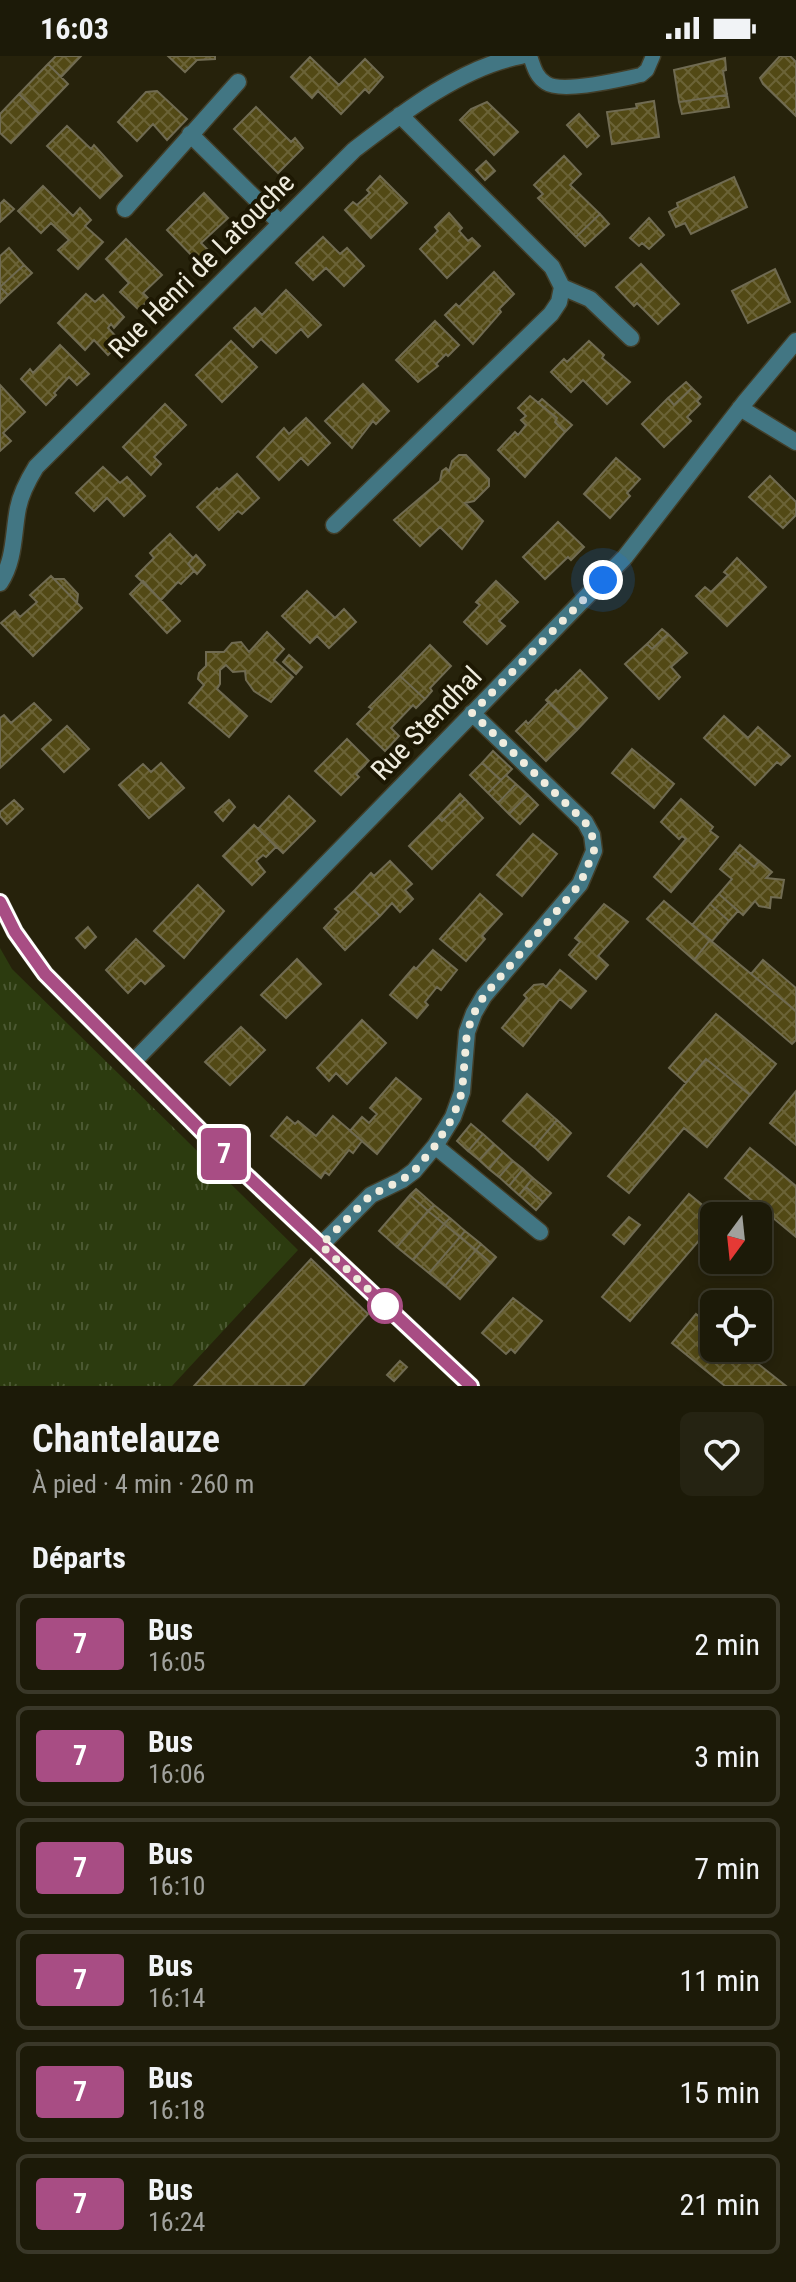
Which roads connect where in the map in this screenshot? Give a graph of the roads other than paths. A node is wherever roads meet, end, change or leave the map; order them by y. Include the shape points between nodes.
1 (521, 56) edge
2 (530, 56) edge
3 (653, 56) edge
4 (238, 82) dead end
5 (400, 115) junction
6 (190, 134) junction
7 (125, 209) dead end
8 (279, 222) junction
9 (562, 287) junction
10 (631, 338) dead end
11 (796, 341) edge
12 (740, 408) junction
13 (796, 442) edge
14 (334, 525) dead end
15 (0, 583) edge
16 (472, 713) junction
17 (0, 902) edge
18 (134, 1061) junction
19 (435, 1146) junction
20 (540, 1232) dead end
21 (321, 1245) junction
22 (471, 1386) edge

1 - 5 street, Rue Henri de Latouche via 482,69
2 - 3 lane via 545,83 566,88 641,75
4 - 6 street
5 - 8 street, Rue Henri de Latouche via 354,150
5 - 9 street via 552,267
6 - 7 street
6 - 8 street
8 - 15 street, Rue Henri de Latouche via 36,467 19,504 13,552
9 - 10 street via 590,299
9 - 14 street via 551,314
11 - 12 street, Rue Stendhal
12 - 13 street
12 - 16 street, Rue Stendhal via 625,557
16 - 18 street, Rue Stendhal
16 - 19 street via 585,822 594,851 580,884 479,1005 467,1032 462,1092
17 - 18 street via 45,974
18 - 21 street
19 - 20 street
19 - 21 street via 414,1171 371,1195
21 - 22 street

